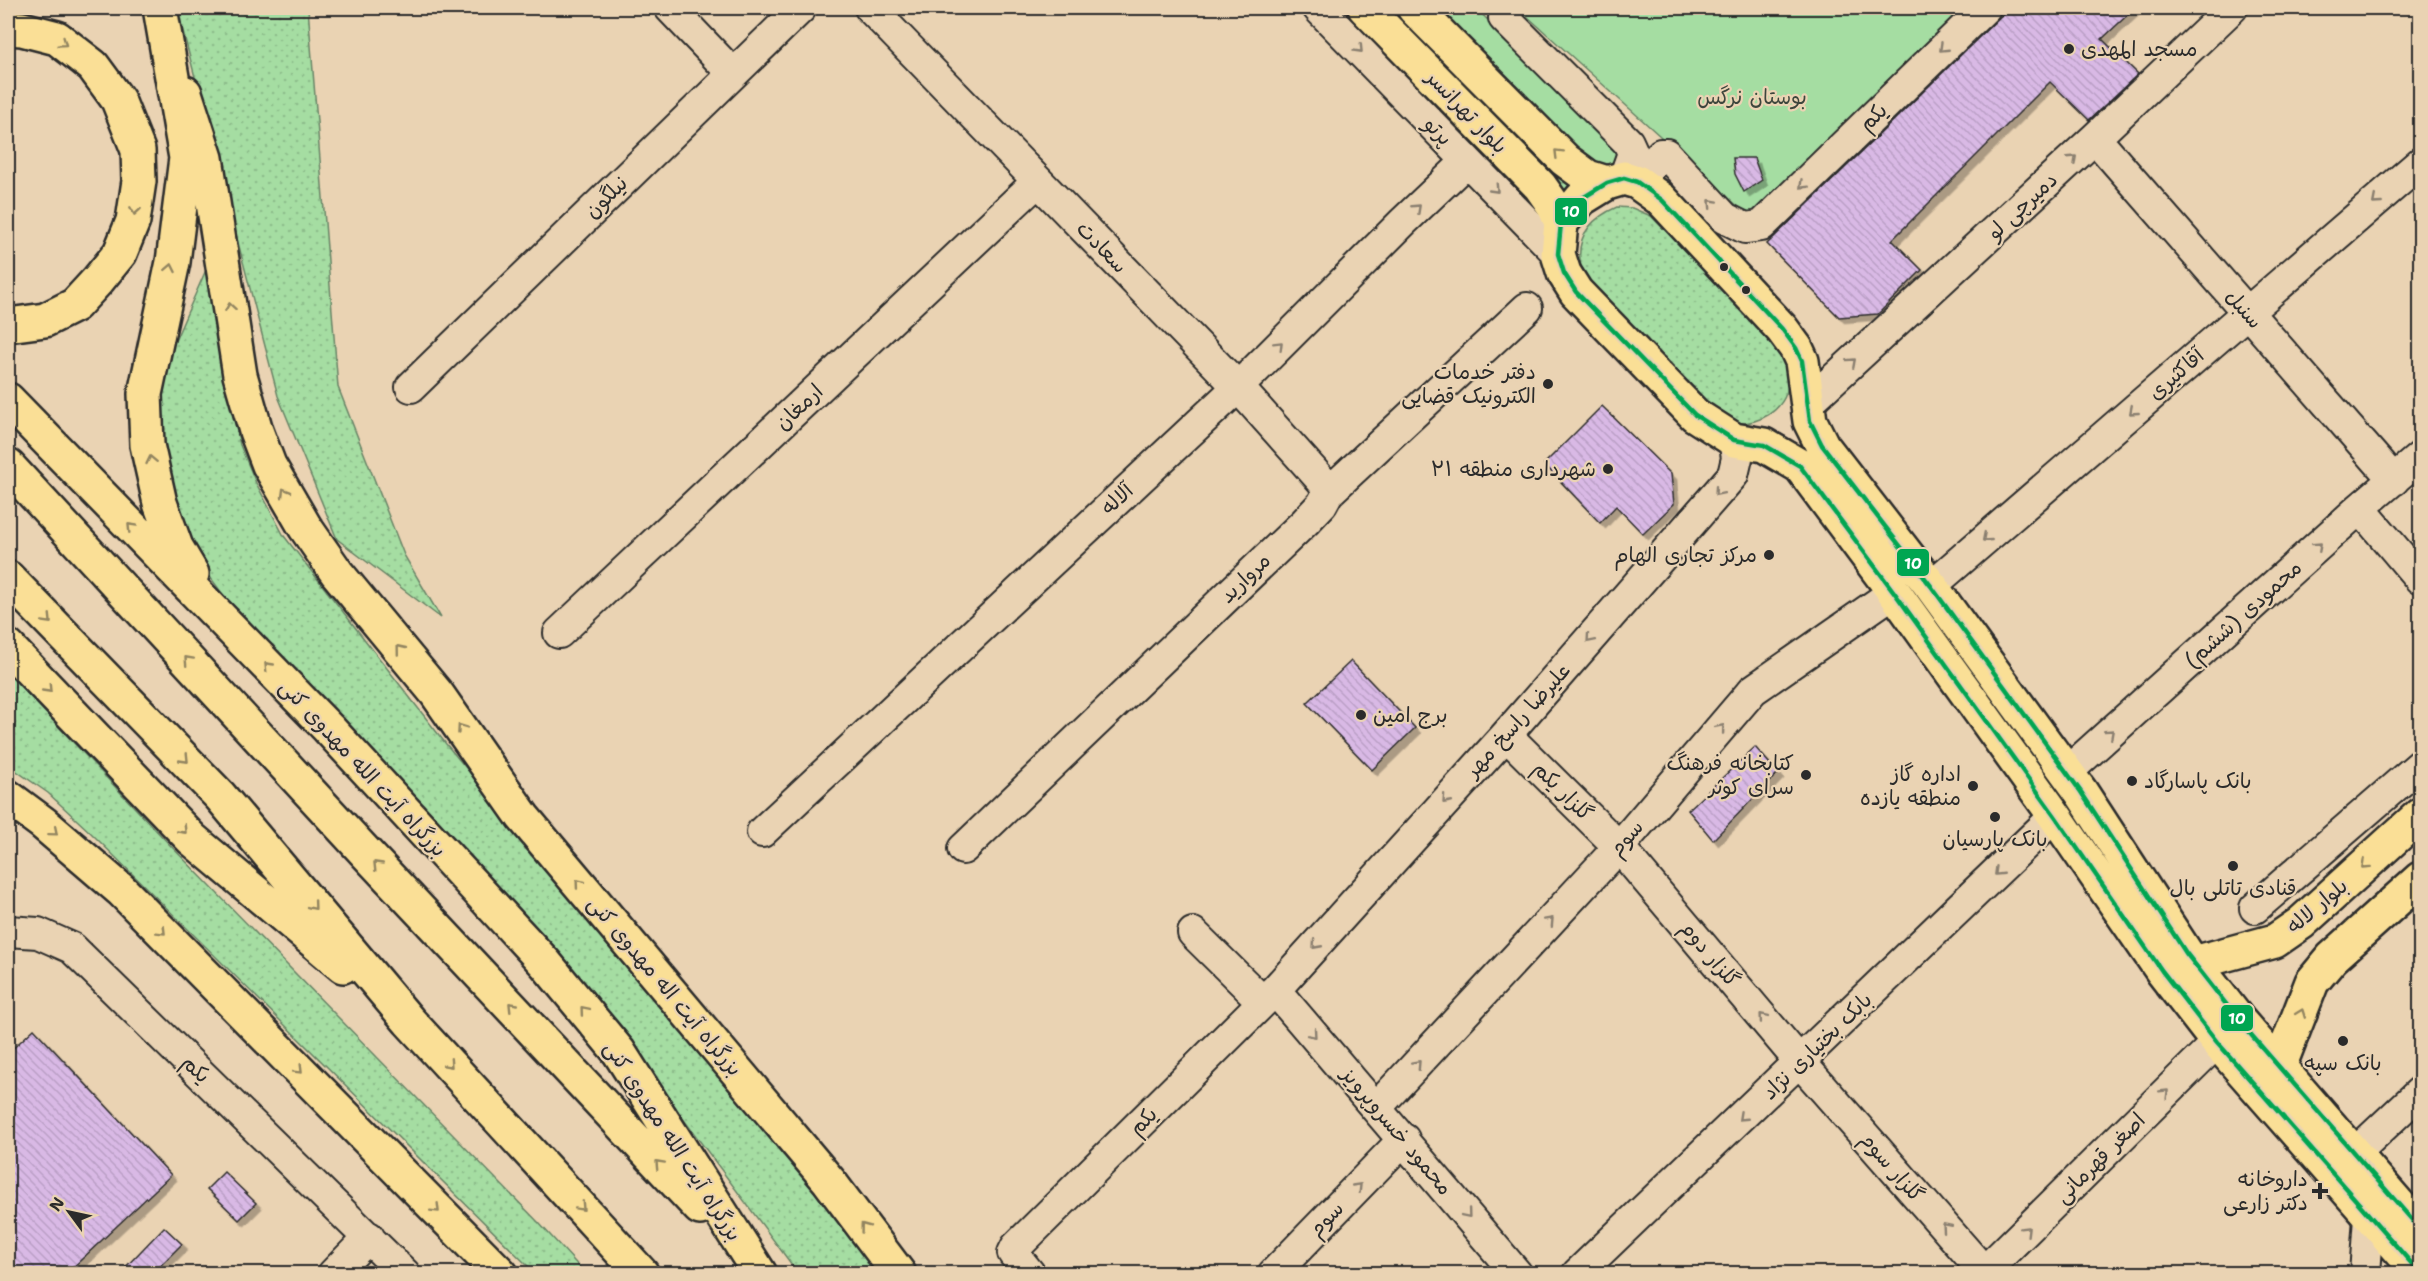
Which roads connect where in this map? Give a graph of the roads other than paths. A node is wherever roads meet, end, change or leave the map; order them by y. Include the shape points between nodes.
1 (670, 8) edge
2 (801, 8) edge
3 (870, 8) edge
4 (1318, 8) edge
5 (1365, 8) edge
6 (1414, 8) edge
7 (1985, 8) edge
8 (2232, 8) edge
9 (1504, 18) dead end
10 (162, 20) edge
11 (8, 28) edge
12 (733, 74) junction
13 (2095, 138) junction
14 (1467, 161) junction
15 (2421, 163) edge
16 (1038, 181) junction
17 (1622, 181) junction
18 (1559, 239) junction
19 (1527, 308) dead end
20 (2247, 313) junction
21 (8, 325) edge
22 (411, 387) dead end
23 (1238, 387) junction
24 (8, 400) edge
25 (1809, 402) junction
26 (1749, 442) junction
27 (2421, 457) edge
28 (8, 466) edge
29 (2394, 480) junction
30 (1328, 493) junction
31 (2360, 508) junction
32 (8, 578) edge
33 (2421, 579) edge
34 (1931, 586) junction
35 (1893, 592) junction
36 (213, 609) junction
37 (559, 633) dead end
38 (8, 647) edge
39 (1506, 735) junction
40 (2421, 765) edge
41 (2067, 772) junction
42 (8, 797) edge
43 (2055, 816) junction
44 (2417, 831) edge
45 (762, 832) dead end
46 (1619, 847) junction
47 (963, 849) dead end
48 (2421, 879) edge
49 (2255, 908) dead end
50 (8, 931) edge
51 (1193, 933) dead end
52 (2194, 963) junction
53 (1269, 996) junction
54 (409, 1021) junction
55 (2217, 1042) junction
56 (1800, 1062) junction
57 (2279, 1067) junction
58 (2421, 1092) edge
59 (1377, 1107) junction
60 (1404, 1139) junction
61 (2354, 1154) junction
62 (2369, 1217) junction
63 (2421, 1229) edge
64 (369, 1237) junction
65 (1021, 1263) edge
66 (2416, 1269) edge
67 (758, 1271) edge
68 (1984, 1273) edge
69 (333, 1274) edge
70 (405, 1274) edge
71 (501, 1274) edge
72 (642, 1274) edge
73 (900, 1274) edge
74 (1273, 1274) edge
75 (1517, 1274) edge
76 (1577, 1274) edge
77 (2365, 1274) edge

1 - 12 street
2 - 12 street, نیلگون
3 - 16 street, سعادت
4 -> 14 street, پرتو
5 - 18 main road, بلوار تهرانسر via 1540,186 1554,206
17 -> 6 main road, بلوار تهرانسر via 1588,177 1564,160
7 -> 17 street, یکم via 1761,226 1745,228 1725,218 1666,154
8 - 13 street, دمیرچی لو
9 - 17 street via 1628,142 1633,153
36 -> 10 main road via 176,547 160,503 147,445 145,394 173,262 186,158
73 -> 10 main road, بزرگراه آیت اله مهدوی کنی via 829,1181 523,817 437,694 337,573 305,527 269,465 240,375 206,158
11 -> 21 main road via 57,38 93,66 118,100 138,150 139,181 133,221 120,253 98,280 75,305 45,320
12 - 22 street, نیلگون
13 - 20 street, سنبل
25 -> 13 street, دمیرچی لو
14 -> 18 street, پرتو
23 -> 14 street, آلاله
15 -> 20 street, آقاکثیری
16 - 23 street, سعادت
16 - 37 street, ارمغان
17 - 18 main road via 1581,199
17 - 25 main road, بلوار تهرانسر via 1653,191 1782,329 1802,361
18 - 26 main road, بلوار تهرانسر via 1564,273 1606,325 1695,415
19 - 30 street, مروارید
20 - 29 street, سنبل
20 -> 34 street, آقاکثیری
23 - 30 street, سعادت via 1323,482
23 - 45 street, آلاله
36 -> 24 main road, بزرگراه آیت الله مهدوی کنی
25 - 26 main road via 1789,428
25 - 34 main road via 1810,421 1822,445
26 - 35 main road via 1800,466
26 -> 39 street, علیرضا راسخ مهر via 1737,458 1733,475
27 - 29 street, محمودی (ششم)
67 -> 28 main road, بزرگراه آیت الله مهدوی کنی
29 - 31 street, محمودی (ششم)
30 - 47 street, مروارید via 1305,522
31 - 33 street
41 -> 31 street, محمودی (ششم)
32 -> 54 main road via 220,795
34 - 41 main road
35 - 43 main road
46 -> 35 street, سوم via 1753,690
67 -> 36 main road, بزرگراه آیت الله مهدوی کنی via 619,1052 546,964
38 -> 54 main road via 192,839
39 - 46 street, گلزار یکم
39 -> 53 street, علیرضا راسخ مهر
40 - 49 street
41 - 52 main road
42 -> 71 main road via 121,890
43 - 55 main road via 2162,972
43 -> 56 street, بابک بختیاری نژاد
44 -> 52 main road, بلوار لاله via 2275,941
56 -> 46 street, گلزار دوم
59 -> 46 street, سوم
57 -> 48 main road via 2312,982 2332,958
50 - 64 street, یکم via 38,933 72,948
51 - 53 street, محمود خسروپرویز
52 - 57 main road
53 -> 59 street, محمود خسروپرویز
53 - 65 street, یکم via 1016,1247
54 -> 72 main road
55 - 62 main road
68 -> 55 street, اصغر قهرمانی
68 -> 56 street, گلزار سوم
56 -> 76 street, بابک بختیاری نژاد
57 - 61 main road
58 - 61 street
59 - 60 street, محمود خسروپرویز
74 -> 60 street, سوم
60 -> 75 street, محمود خسروپرویز
61 - 63 main road
62 - 66 main road
62 - 77 street
64 - 69 street
64 - 70 street

